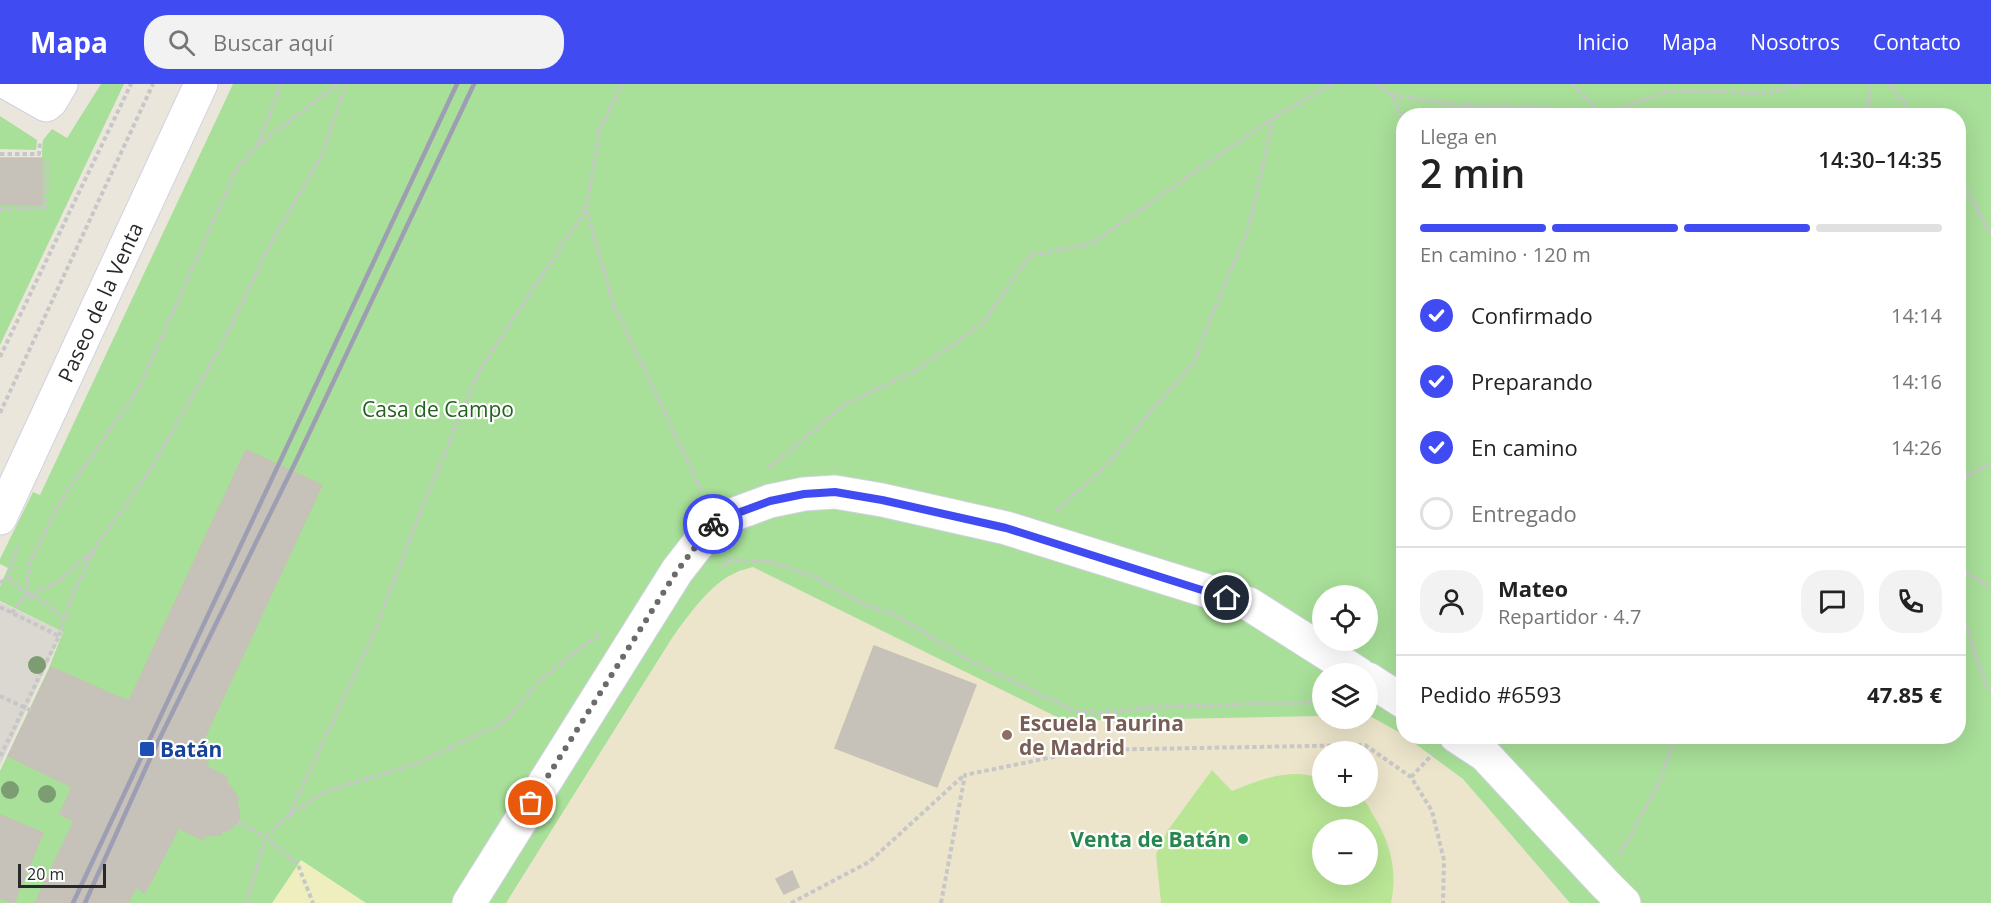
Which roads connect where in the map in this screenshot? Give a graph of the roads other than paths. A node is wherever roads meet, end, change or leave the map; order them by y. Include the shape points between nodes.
1 (9, 84) edge
2 (61, 84) edge
3 (201, 84) edge
4 (0, 518) edge
5 (1342, 663) edge
6 (1378, 685) edge
7 (1396, 697) edge
8 (1452, 744) edge
9 (1614, 894) edge
10 (469, 903) edge

1 - 2 street via 46,105
3 - 4 street, Paseo de la Venta
5 - 10 street via 1249,604 1006,528 835,492 770,501 716,521 677,571
6 - 7 street
8 - 9 street via 1485,756

